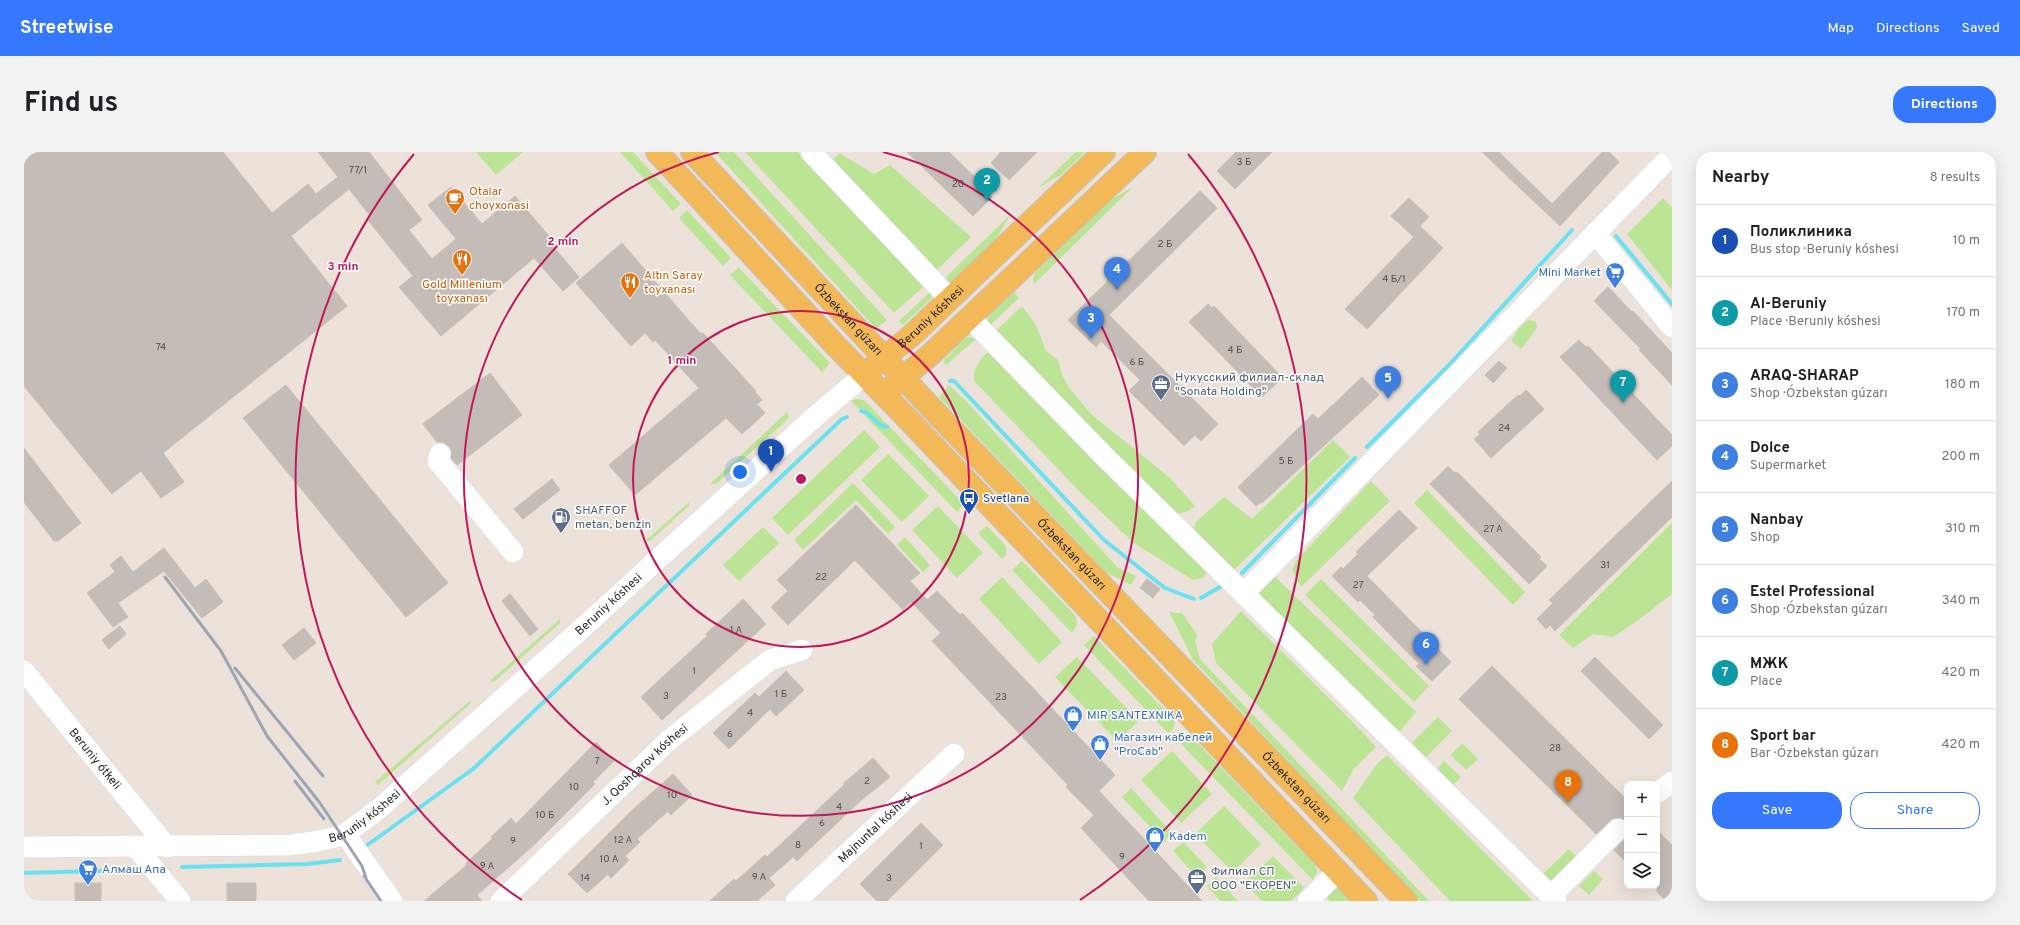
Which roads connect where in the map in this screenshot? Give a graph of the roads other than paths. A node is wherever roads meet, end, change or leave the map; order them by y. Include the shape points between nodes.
1 (657, 152) edge
2 (692, 152) edge
3 (811, 152) edge
4 (1104, 152) edge
5 (1145, 152) edge
6 (1672, 155) edge
7 (1595, 233) junction
8 (950, 299) junction
9 (970, 318) junction
10 (1672, 327) edge
11 (911, 336) junction
12 (930, 355) junction
13 (885, 357) junction
14 (864, 375) junction
15 (904, 378) junction
16 (883, 394) junction
17 (440, 454) dead end
18 (513, 552) dead end
19 (1243, 594) junction
20 (802, 650) dead end
21 (24, 670) edge
22 (954, 754) dead end
23 (1672, 782) edge
24 (1660, 791) edge
25 (1618, 829) dead end
26 (345, 834) junction
27 (135, 846) junction
28 (24, 847) edge
29 (167, 847) junction
30 (1338, 872) junction
31 (1553, 899) edge
32 (180, 901) edge
33 (392, 901) edge
34 (501, 901) edge
35 (796, 901) edge
36 (1308, 901) edge
37 (1366, 901) edge
38 (1406, 901) edge

1 - 14 main road
2 - 13 main road, Ózbekstan gúzarı
3 - 8 street
4 - 8 main road, Beruniy kóshesi
5 - 9 main road
6 - 7 street
7 - 10 street
7 - 19 street
8 - 11 main road, Beruniy kóshesi
9 - 12 main road
9 - 19 street
11 - 12 main road via 910,344 914,353 920,356
11 - 13 main road, Beruniy kóshesi
12 - 15 main road
13 - 14 main road, Beruniy kóshesi
13 - 15 main road, Ózbekstan gúzarı
14 - 16 main road
14 - 26 street, Beruniy kóshesi via 403,788
15 - 16 main road
15 - 38 main road, Ózbekstan gúzarı
16 - 30 main road
17 - 18 street via 438,461
19 - 31 street via 1396,741
20 - 34 street, J. Qoshqarov kóshesi via 770,660 674,736
21 - 29 street, Beruniy ótkeli
22 - 35 street, Majnuntal kóshesi
23 - 24 street
25 - 31 street
26 - 29 street, Beruniy kóshesi via 290,845
26 - 33 street
27 - 28 street, Beruniy kóshesi
27 - 29 street, Beruniy kóshesi
27 - 32 street
30 - 36 street
30 - 37 main road

